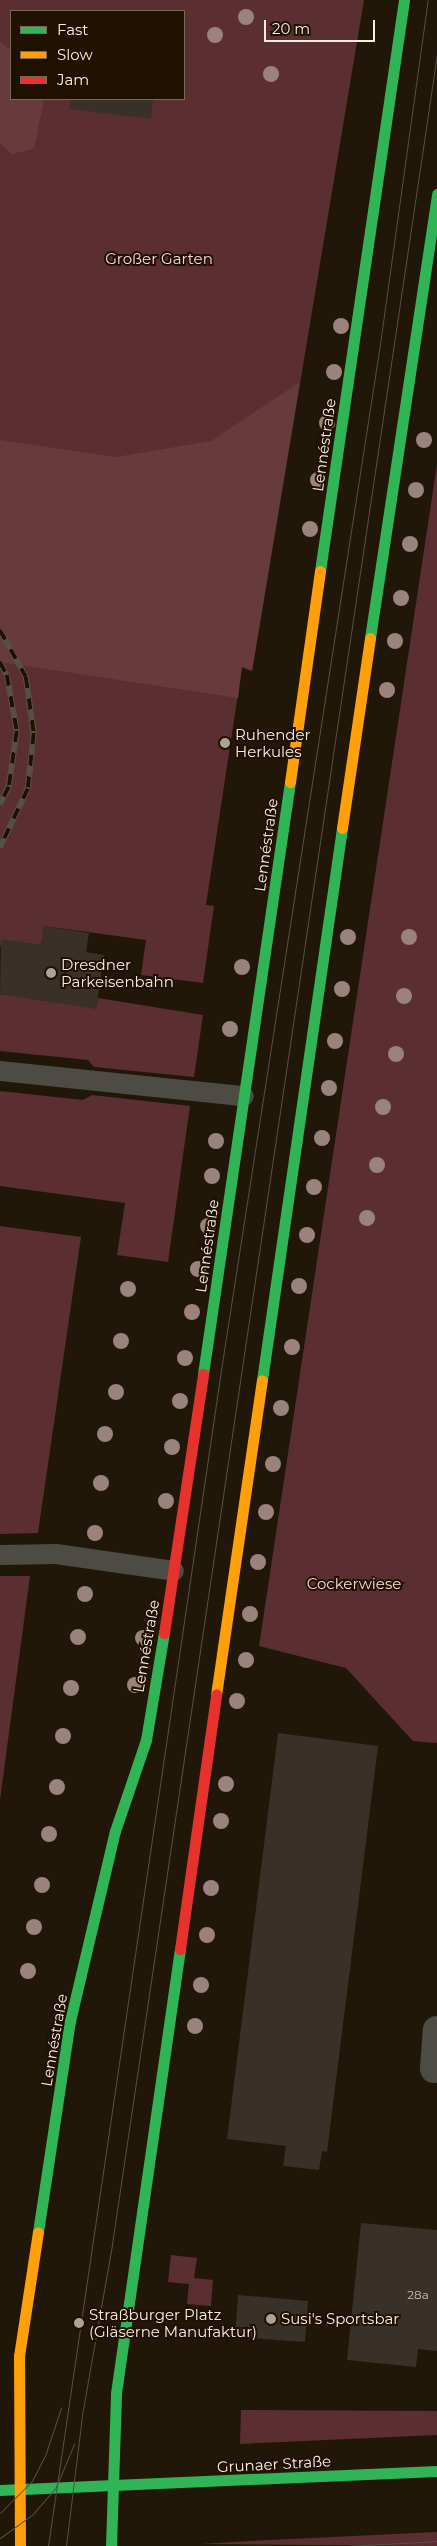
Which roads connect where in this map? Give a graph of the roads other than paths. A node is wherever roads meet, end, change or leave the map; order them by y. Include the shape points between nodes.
1 (404, 0) edge
2 (437, 194) edge
3 (0, 1071) edge
4 (244, 1096) junction
5 (0, 1555) edge
6 (174, 1571) junction
7 (437, 2030) edge
8 (434, 2069) dead end
9 (437, 2471) edge
10 (112, 2486) junction
11 (0, 2490) edge
12 (17, 2490) junction
13 (20, 2546) edge
14 (111, 2546) edge

1 - 4 main road, Lennéstraße
2 - 10 main road via 334,878 117,2383
3 - 4 lane
4 - 6 main road, Lennéstraße
5 - 6 lane via 56,1554
6 - 12 main road, Lennéstraße via 146,1740 115,1831 70,2021 17,2377
7 - 8 street
9 - 10 main road, Grunaer Straße
10 - 12 main road, Grunaer Straße
10 - 14 main road
11 - 12 main road, Grunaer Straße
12 - 13 main road, Lennéstraße

